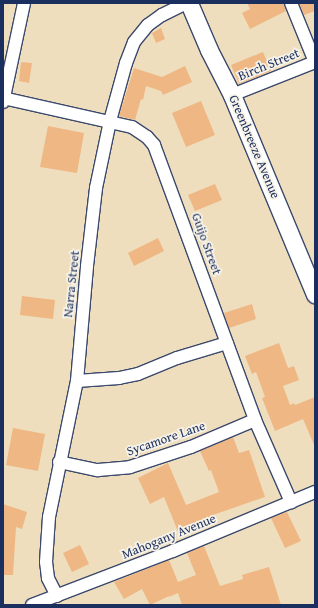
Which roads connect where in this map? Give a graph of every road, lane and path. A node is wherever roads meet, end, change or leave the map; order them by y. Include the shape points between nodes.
1 (24, 3) edge
2 (188, 3) edge
3 (291, 3) edge
4 (315, 62) edge
5 (232, 95) junction
6 (3, 100) edge
7 (110, 121) junction
8 (315, 294) edge
9 (227, 343) junction
10 (77, 381) junction
11 (255, 420) junction
12 (59, 462) junction
13 (315, 492) edge
14 (291, 502) junction
15 (57, 596) junction
16 (32, 605) edge

1 - 6 street
2 - 5 street, Greenbreeze Avenue
2 - 7 street, Narra Street via 162,15 148,25 134,42
3 - 4 street
4 - 5 street, Birch Street
5 - 8 street, Greenbreeze Avenue
6 - 7 street, Guijo Street
7 - 9 street, Guijo Street via 140,131 154,145
7 - 10 street, Narra Street via 96,188
9 - 10 street via 177,358 138,374
9 - 11 street, Guijo Street
10 - 12 street, Narra Street
11 - 12 street, Sycamore Lane via 191,447 130,467 98,470
11 - 14 street, Guijo Street
12 - 15 street, Narra Street via 49,517 46,562 48,578
13 - 14 street, Mahogany Avenue
14 - 15 street, Mahogany Avenue
15 - 16 street, Mahogany Avenue

